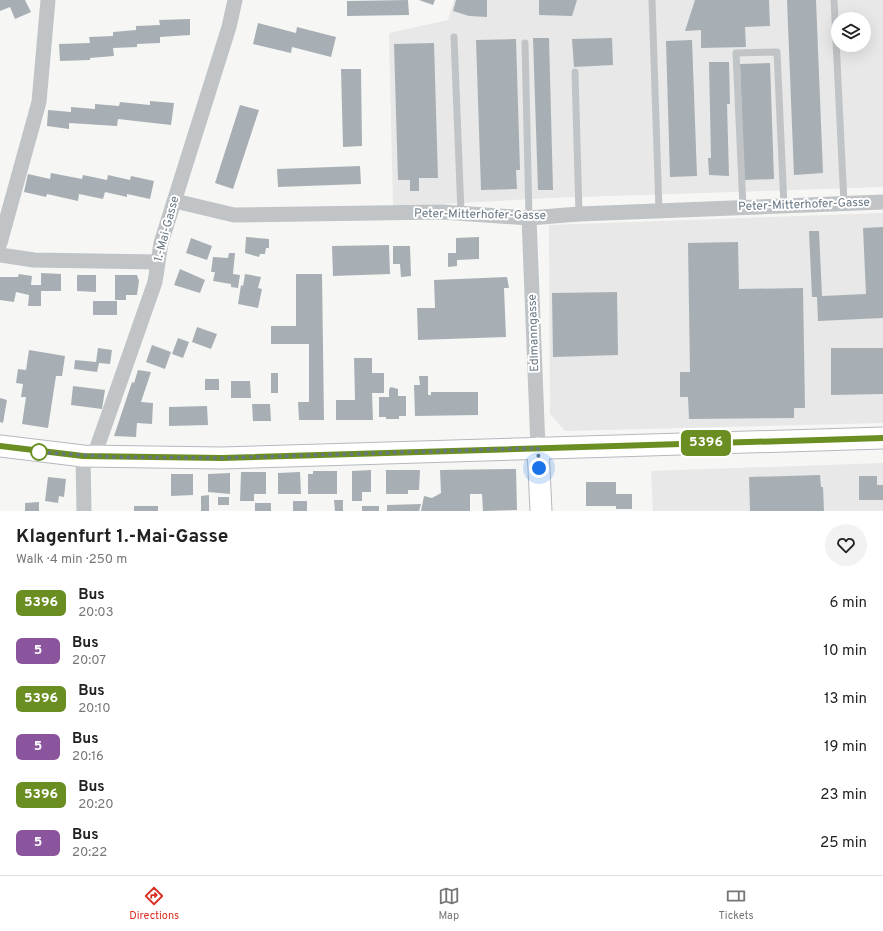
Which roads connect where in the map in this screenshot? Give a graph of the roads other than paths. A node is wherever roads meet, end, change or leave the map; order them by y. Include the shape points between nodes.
1 (48, 0) edge
2 (235, 0) edge
3 (652, 0) edge
4 (834, 0) edge
5 (454, 37) dead end
6 (525, 43) dead end
7 (575, 72) dead end
8 (175, 201) junction
9 (883, 202) edge
10 (844, 203) junction
11 (784, 206) junction
12 (743, 208) junction
13 (659, 211) junction
14 (461, 213) junction
15 (579, 214) junction
16 (529, 218) junction
17 (0, 243) edge
18 (0, 255) edge
19 (157, 262) junction
20 (883, 438) edge
21 (0, 446) edge
22 (538, 448) junction
23 (88, 456) junction
24 (84, 511) edge
25 (541, 511) edge

1 - 17 street via 39,102
2 - 8 street, 1.-Mai-Gasse
3 - 13 lane
4 - 10 lane
5 - 14 lane
6 - 16 lane
7 - 15 lane
8 - 14 street, Peter-Mitterhofer-Gasse via 234,215
8 - 19 street, 1.-Mai-Gasse
9 - 10 street, Peter-Mitterhofer-Gasse
10 - 11 street, Peter-Mitterhofer-Gasse
11 - 12 street, Peter-Mitterhofer-Gasse
11 - 12 lane via 777,52 736,53
12 - 13 street, Peter-Mitterhofer-Gasse
13 - 15 street, Peter-Mitterhofer-Gasse
14 - 16 street, Peter-Mitterhofer-Gasse
15 - 16 street, Peter-Mitterhofer-Gasse
16 - 22 street, Edlmanngasse
18 - 19 street via 34,260
19 - 23 street, 1.-Mai-Gasse via 155,282
20 - 22 main road
21 - 23 main road
22 - 23 main road via 222,458
22 - 25 main road
23 - 24 street

